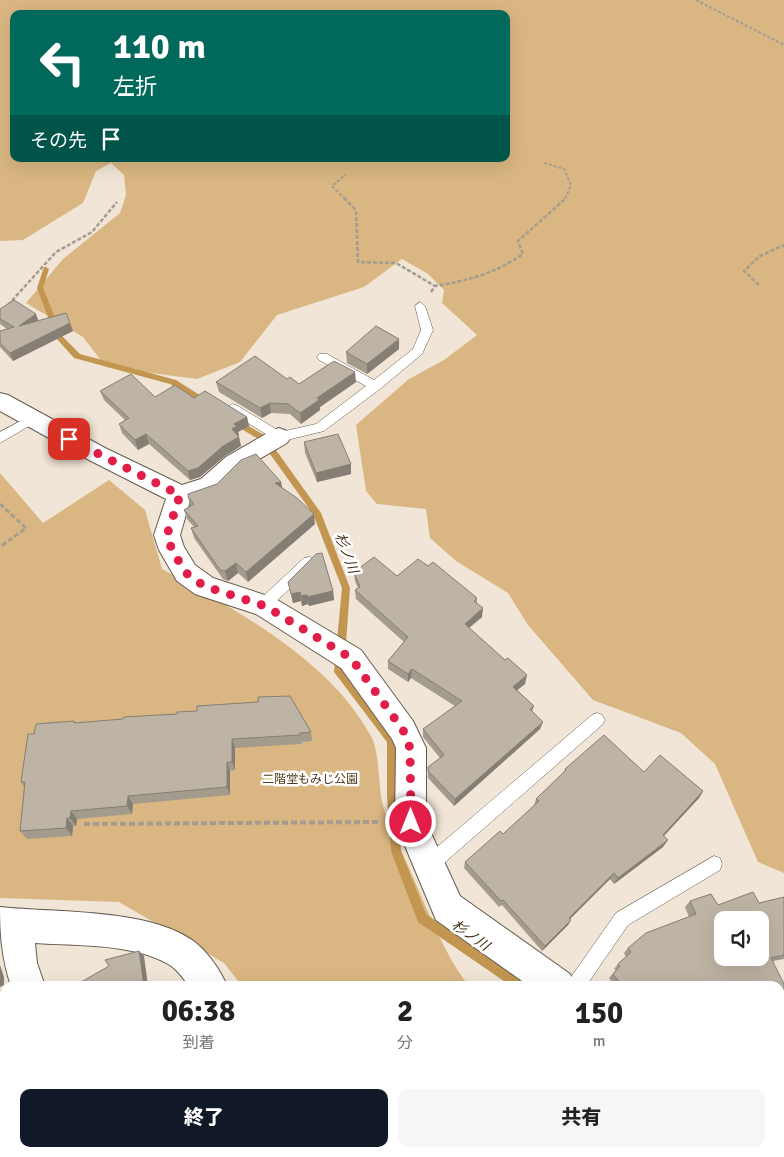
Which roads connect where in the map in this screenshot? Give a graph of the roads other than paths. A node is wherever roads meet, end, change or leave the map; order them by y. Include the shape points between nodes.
1 (420, 306) road end
2 (324, 357) dead end
3 (376, 386) junction
4 (0, 401) edge
5 (220, 401) edge
6 (32, 418) junction
7 (279, 437) junction
8 (0, 438) edge
9 (180, 495) junction
10 (309, 562) edge
11 (262, 605) junction
12 (597, 720) dead end
13 (714, 864) dead end
14 (429, 866) junction
15 (8, 925) edge
16 (26, 981) edge
17 (206, 981) edge
18 (551, 981) edge
19 (579, 981) edge

1 - 3 lane via 428,330 418,351
2 - 3 lane
3 - 7 lane via 320,428
4 - 6 street
5 - 7 lane
6 - 8 lane
6 - 9 street
7 - 9 street via 234,463 209,486
9 - 11 street via 167,535 186,573 204,586
10 - 11 lane
11 - 14 street via 351,658 403,730 410,748 411,822
12 - 14 lane
13 - 19 lane via 622,919
14 - 18 street via 448,908
15 - 16 street
15 - 17 street via 134,935 182,953

